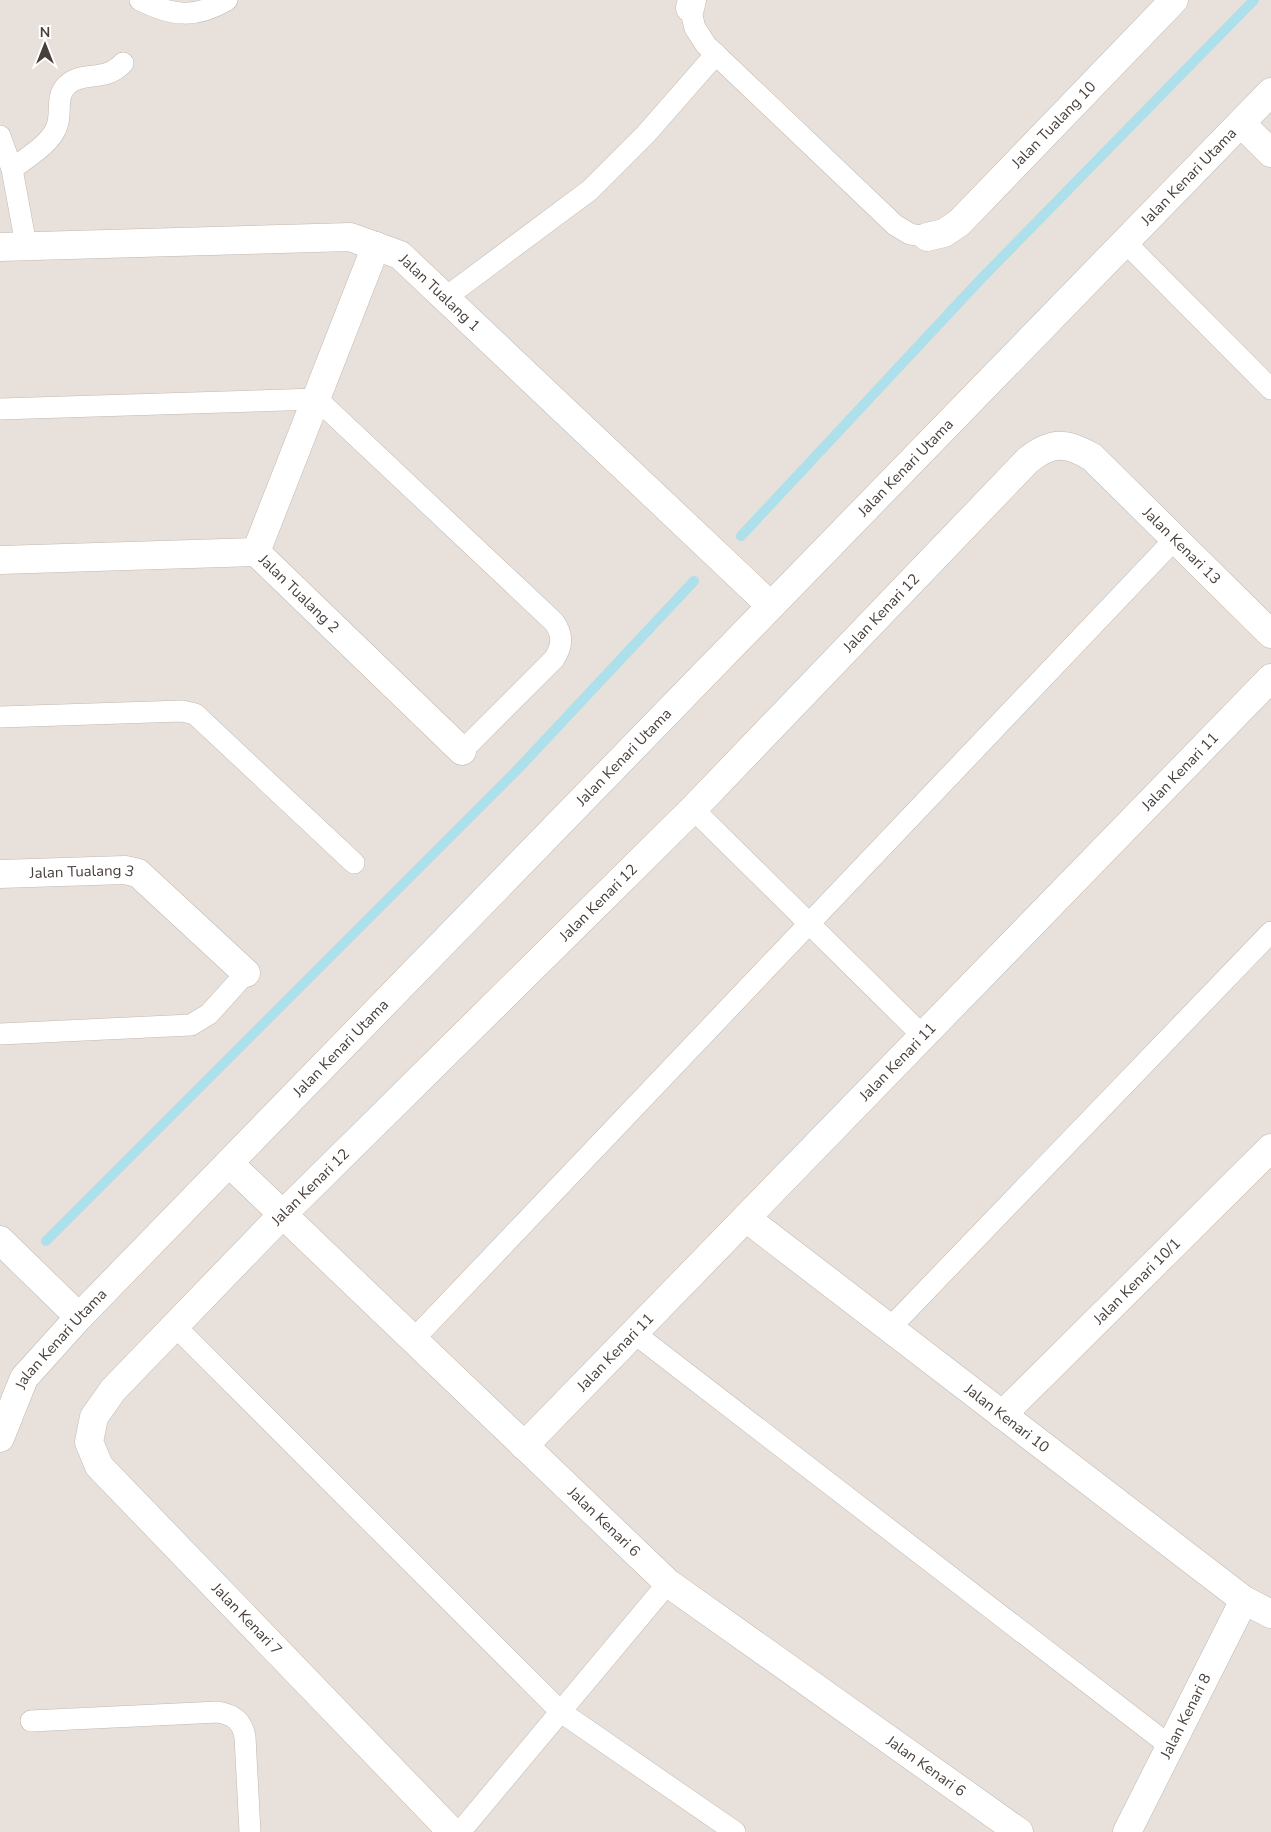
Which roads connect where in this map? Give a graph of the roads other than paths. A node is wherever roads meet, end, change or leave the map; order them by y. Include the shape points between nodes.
1 (140, 0) edge
2 (227, 0) edge
3 (1174, 0) edge
4 (691, 4) edge
5 (716, 54) junction
6 (123, 63) dead end
7 (1271, 92) edge
8 (1241, 123) junction
9 (0, 136) edge
10 (1271, 153) edge
11 (12, 169) junction
12 (927, 237) joint
13 (1125, 242) junction
14 (13, 246) edge
15 (376, 246) junction
16 (445, 298) junction
17 (1271, 389) edge
18 (317, 399) junction
19 (0, 409) edge
20 (1092, 458) joint
21 (1175, 539) junction
22 (256, 552) junction
23 (0, 560) edge
24 (771, 606) junction
25 (1271, 634) edge
26 (1271, 678) edge
27 (0, 717) edge
28 (462, 750) joint
29 (693, 809) junction
30 (354, 863) dead end
31 (0, 874) edge
32 (809, 923) junction
33 (1271, 932) edge
34 (246, 973) joint
35 (0, 1034) edge
36 (923, 1036) junction
37 (1271, 1148) edge
38 (229, 1164) junction
39 (282, 1215) junction
40 (746, 1218) junction
41 (0, 1240) edge
42 (79, 1317) junction
43 (174, 1325) junction
44 (889, 1329) junction
45 (634, 1333) junction
46 (413, 1340) junction
47 (113, 1390) joint
48 (1002, 1415) junction
49 (0, 1438) edge
50 (524, 1446) junction
51 (668, 1583) junction
52 (1244, 1600) junction
53 (1271, 1614) edge
54 (561, 1712) junction
55 (31, 1721) dead end
56 (1170, 1746) junction
57 (250, 1832) edge
58 (452, 1832) edge
59 (460, 1832) edge
60 (735, 1832) edge
61 (1019, 1832) edge
62 (1127, 1832) edge

1 - 2 lane via 183,14 210,10
3 - 12 street, Jalan Tualang 10 via 958,224 944,233
4 - 5 lane via 695,28
5 - 12 lane via 895,225 910,234
5 - 16 lane via 646,134 590,190
6 - 11 lane via 115,72 76,79 65,87 58,106 58,126 50,139
7 - 8 street, Jalan Kenari Utama
8 - 10 street
8 - 13 street, Jalan Kenari Utama
9 - 11 lane
11 - 14 lane
13 - 17 lane
13 - 24 street, Jalan Kenari Utama
14 - 15 street, Jalan Tualang 1 via 350,236
15 - 16 street, Jalan Tualang 1 via 400,255
15 - 18 street
16 - 24 street, Jalan Tualang 1
18 - 19 lane
18 - 22 street
18 - 28 lane via 560,630 560,650 554,658
20 - 21 street, Jalan Kenari 13
20 - 29 street, Jalan Kenari 12 via 1077,448 1059,445 1042,449 1028,460
21 - 25 street, Jalan Kenari 13
21 - 32 lane
22 - 23 street, Jalan Tualang 2
22 - 28 street, Jalan Tualang 2
24 - 38 street, Jalan Kenari Utama
26 - 36 street, Jalan Kenari 11
27 - 30 lane via 182,711 195,714
29 - 32 lane
29 - 39 street, Jalan Kenari 12
31 - 34 street, Jalan Tualang 3 via 125,870 138,873
32 - 36 lane
32 - 46 lane
33 - 44 lane
34 - 35 lane via 209,1014 191,1025
36 - 40 street, Jalan Kenari 11
37 - 48 street, Jalan Kenari 10/1
38 - 39 street, Jalan Kenari 6
38 - 42 street, Jalan Kenari Utama
39 - 43 street, Jalan Kenari 12
39 - 46 street, Jalan Kenari 6
40 - 44 street, Jalan Kenari 10
40 - 45 street, Jalan Kenari 11
41 - 42 street
42 - 49 street, Jalan Kenari Utama via 24,1378
43 - 47 street, Jalan Kenari 12
43 - 54 lane
44 - 48 street, Jalan Kenari 10
45 - 50 street, Jalan Kenari 11
45 - 56 lane
46 - 50 street, Jalan Kenari 6
47 - 58 street, Jalan Kenari 7 via 94,1417 89,1442 100,1466
48 - 52 street, Jalan Kenari 10
50 - 51 street, Jalan Kenari 6
51 - 54 lane
51 - 61 street, Jalan Kenari 6
52 - 53 street, Jalan Kenari 10
52 - 56 street, Jalan Kenari 8
54 - 59 lane
54 - 60 lane
55 - 57 lane via 229,1714 243,1727 245,1737
56 - 62 street, Jalan Kenari 8

